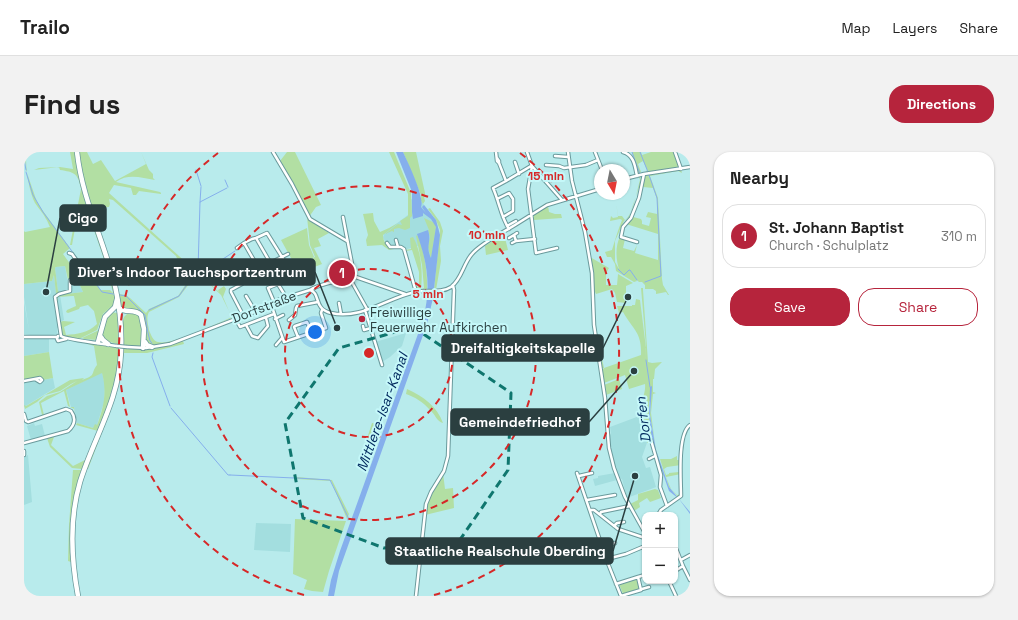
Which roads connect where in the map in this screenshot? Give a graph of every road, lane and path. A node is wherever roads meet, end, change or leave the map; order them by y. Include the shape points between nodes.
1 (77, 152) edge
2 (273, 152) edge
3 (496, 152) edge
4 (527, 152) edge
5 (568, 152) edge
6 (595, 152) edge
7 (623, 152) edge
8 (675, 152) edge
9 (555, 156) dead end
10 (568, 157) junction
11 (598, 160) junction
12 (515, 162) dead end
13 (600, 164) edge
14 (546, 165) dead end
15 (532, 166) junction
16 (569, 167) junction
17 (690, 167) edge
18 (681, 169) junction
19 (519, 174) junction
20 (640, 175) junction
21 (630, 178) edge
22 (506, 181) junction
23 (594, 191) edge
24 (576, 197) junction
25 (497, 200) junction
26 (562, 200) junction
27 (532, 214) junction
28 (503, 216) junction
29 (343, 217) dead end
30 (516, 221) dead end
31 (515, 225) junction
32 (508, 228) junction
33 (505, 232) junction
34 (518, 233) dead end
35 (514, 235) junction
36 (256, 238) junction
37 (509, 238) dead end
38 (535, 239) junction
39 (396, 240) dead end
40 (347, 241) junction
41 (516, 241) junction
42 (636, 242) dead end
43 (244, 243) junction
44 (386, 243) dead end
45 (512, 243) dead end
46 (398, 247) junction
47 (237, 248) dead end
48 (557, 248) dead end
49 (69, 253) dead end
50 (288, 254) dead end
51 (282, 258) junction
52 (270, 263) junction
53 (287, 266) dead end
54 (351, 269) junction
55 (348, 270) dead end
56 (274, 271) junction
57 (353, 276) junction
58 (349, 277) junction
59 (242, 284) dead end
60 (278, 284) junction
61 (453, 285) junction
62 (312, 290) junction
63 (416, 292) junction
64 (405, 295) junction
65 (246, 296) dead end
66 (117, 297) junction
67 (286, 297) junction
68 (318, 302) junction
69 (272, 303) junction
70 (339, 303) dead end
71 (322, 310) junction
72 (366, 310) junction
73 (120, 311) junction
74 (131, 311) junction
75 (255, 312) junction
76 (108, 313) junction
77 (274, 314) junction
78 (341, 314) junction
79 (244, 315) junction
80 (283, 315) dead end
81 (235, 318) junction
82 (266, 318) junction
83 (275, 319) junction
84 (289, 320) dead end
85 (121, 325) junction
86 (246, 325) junction
87 (363, 326) dead end
88 (370, 328) junction
89 (312, 332) junction
90 (101, 335) junction
91 (298, 337) junction
92 (60, 338) junction
93 (282, 338) junction
94 (145, 340) junction
95 (99, 342) junction
96 (108, 344) junction
97 (276, 345) dead end
98 (152, 347) junction
99 (144, 348) junction
100 (382, 365) dead end
101 (35, 379) dead end
102 (24, 381) edge
103 (24, 414) edge
104 (690, 425) edge
105 (651, 440) dead end
106 (24, 443) edge
107 (24, 451) edge
108 (24, 455) edge
109 (655, 456) junction
110 (649, 459) dead end
111 (592, 473) dead end
112 (615, 495) dead end
113 (587, 500) junction
114 (630, 506) junction
115 (667, 506) junction
116 (591, 510) junction
117 (659, 512) edge
118 (600, 514) junction
119 (624, 522) dead end
120 (614, 526) junction
121 (642, 528) edge
122 (642, 537) edge
123 (615, 543) dead end
124 (603, 547) junction
125 (642, 547) edge
126 (676, 548) edge
127 (690, 555) edge
128 (607, 559) junction
129 (681, 560) junction
130 (683, 566) junction
131 (678, 569) edge
132 (642, 576) edge
133 (638, 577) junction
134 (690, 580) edge
135 (616, 584) junction
136 (670, 584) edge
137 (649, 587) dead end
138 (642, 589) junction
139 (78, 596) edge
140 (416, 596) edge
141 (621, 596) edge
142 (676, 596) edge

1 - 66 highway via 85,194
2 - 40 street via 310,219
3 - 22 street
4 - 15 street
5 - 10 street
6 - 11 street
7 - 20 street via 632,158
8 - 18 street
9 - 10 street
10 - 16 street
11 - 13 street
11 - 16 street via 586,165
12 - 19 street
14 - 16 street
15 - 19 street
15 - 26 street
15 - 27 street via 528,186
16 - 24 street
17 - 18 street
18 - 20 street
19 - 22 street
20 - 21 street
20 - 42 street via 639,198 631,218 623,227 621,237
22 - 25 street via 493,188
23 - 24 street
24 - 26 street
24 - 114 street via 593,281 594,325 604,393 608,445 614,468
25 - 28 street
25 - 28 street via 509,193 513,199 513,211
26 - 27 street
27 - 31 street
27 - 38 street
28 - 32 street
29 - 40 street
30 - 32 street
31 - 32 street
31 - 33 street
32 - 33 street
33 - 61 street via 472,253
34 - 35 street
35 - 37 street
35 - 41 street
36 - 43 street
36 - 51 street via 268,234
36 - 52 street
38 - 41 street
38 - 48 street via 536,253
39 - 46 street
40 - 54 street
41 - 45 street
43 - 47 street
43 - 56 street via 263,276
44 - 46 street via 390,247
46 - 63 street via 403,248 405,252
49 - 92 street via 84,273 78,279 70,280 70,292 55,297
50 - 51 street
51 - 52 street
51 - 53 street
52 - 56 street
54 - 55 street
54 - 57 street
56 - 60 street
57 - 58 street
57 - 64 street
58 - 62 street
58 - 72 street
59 - 79 street via 231,292
60 - 67 street
60 - 69 street via 268,288
61 - 63 street via 436,291
61 - 140 street via 448,456 444,471 426,504
62 - 67 street, Dorfstraße
62 - 68 street, Dorfstraße
63 - 64 street
64 - 72 street
65 - 75 street
66 - 73 highway
66 - 76 highway via 115,306
67 - 69 street, Dorfstraße
68 - 71 street, Dorfstraße
68 - 84 street via 297,306 295,315
69 - 75 street, Dorfstraße
69 - 77 street
70 - 78 street
71 - 78 street
71 - 89 street, Dorfstraße via 326,328
72 - 78 street
72 - 88 street
73 - 74 highway
73 - 76 highway
73 - 85 highway
74 - 85 highway via 124,315
74 - 94 highway via 142,316
75 - 79 street, Dorfstraße
76 - 90 highway
77 - 82 street
77 - 83 street
79 - 81 street, Dorfstraße
80 - 83 street
81 - 86 street via 239,327
81 - 98 street, Dorfstraße via 174,342
82 - 86 street
82 - 86 street via 268,326 256,340
83 - 93 street
85 - 139 highway via 121,357 116,390 83,473 75,503 72,540
87 - 88 street via 364,330
88 - 100 street
89 - 91 street
89 - 91 street via 307,322 295,326
90 - 95 highway
90 - 96 highway via 102,340
91 - 93 street via 284,342
92 - 92 street via 24,337
92 - 95 street, Dorfstraße
93 - 97 street
94 - 98 highway via 147,345
94 - 99 highway
95 - 96 street, Dorfstraße
96 - 99 street, Dorfstraße, bridge
98 - 99 street, Dorfstraße
101 - 102 street
103 - 106 street via 27,422 66,409 71,411 75,419 68,431
104 - 115 street via 682,446 681,496
105 - 109 street
107 - 108 street
109 - 110 street
109 - 115 street
111 - 113 street via 578,475
112 - 113 street
113 - 116 street
114 - 118 street
114 - 121 street
115 - 117 street
116 - 118 street
116 - 124 street
118 - 120 street
119 - 120 street
120 - 122 street via 621,531
123 - 124 street
124 - 128 street
125 - 128 street
126 - 129 street
127 - 129 street
128 - 135 street
129 - 130 street
130 - 131 street
130 - 134 street
132 - 133 street
133 - 135 street
133 - 138 street
135 - 141 street
136 - 142 street
137 - 138 street
138 - 141 street

